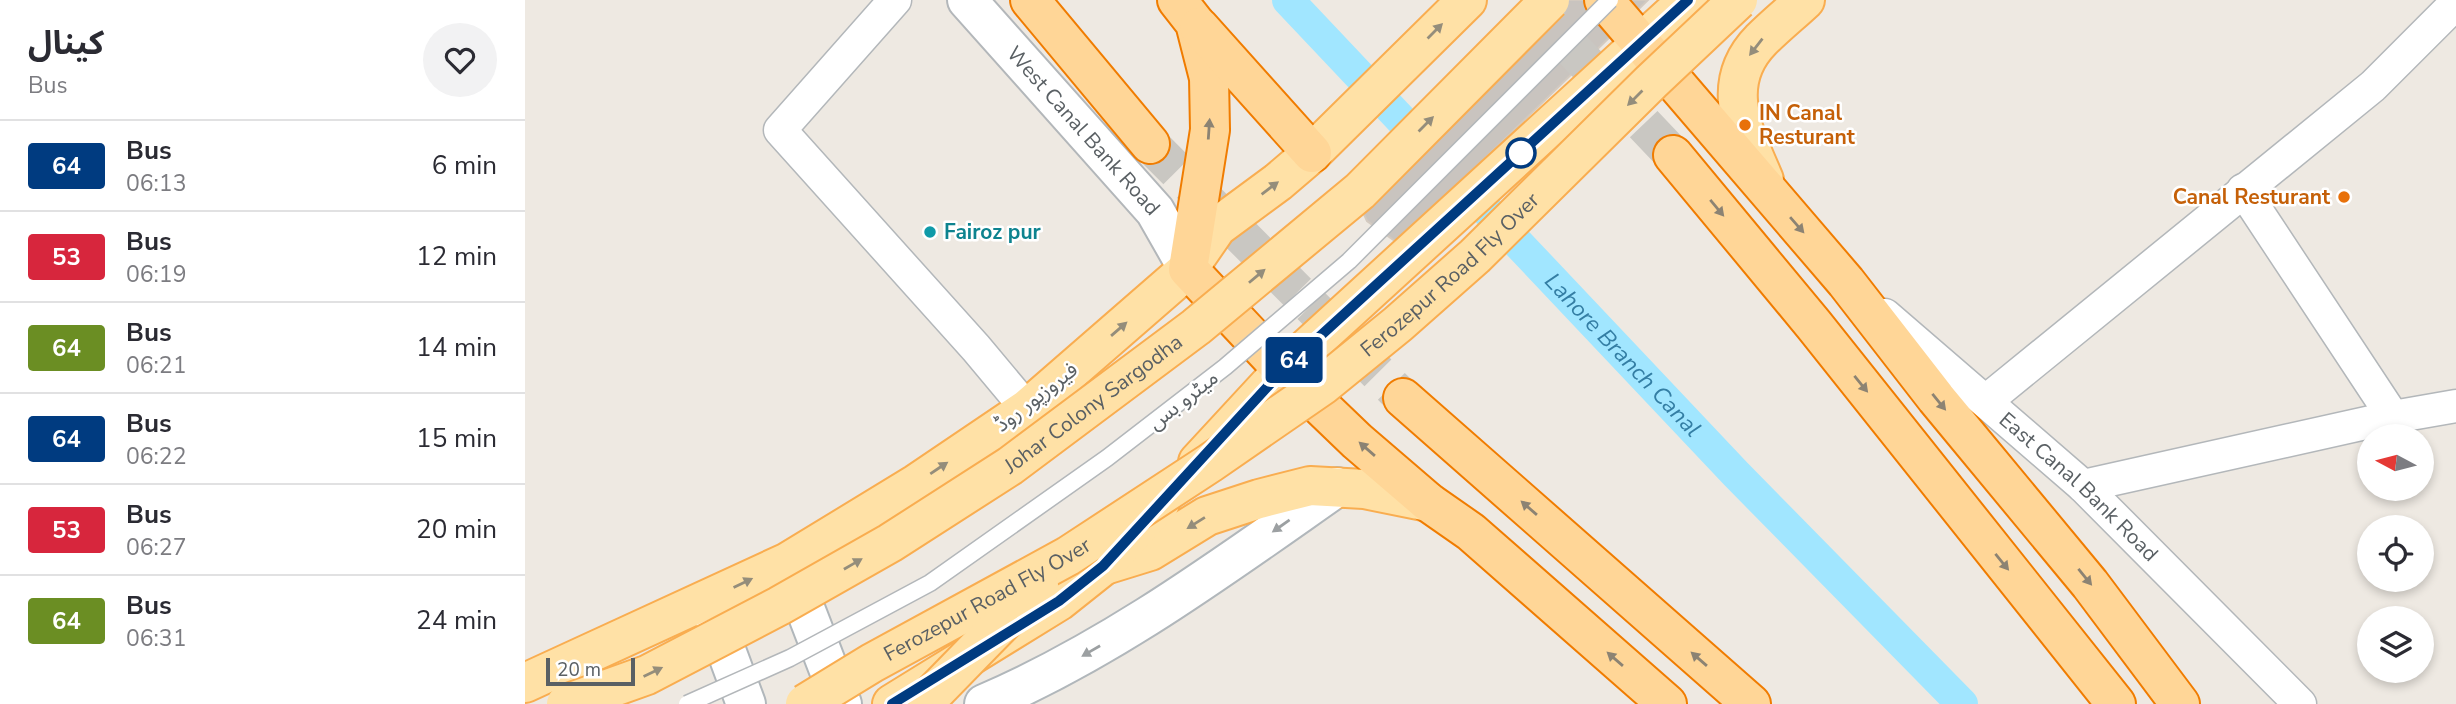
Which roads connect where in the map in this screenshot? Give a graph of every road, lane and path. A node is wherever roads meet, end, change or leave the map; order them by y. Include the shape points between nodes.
1 (895, 0) edge
2 (967, 0) edge
3 (1030, 0) edge
4 (1467, 0) edge
5 (1550, 0) edge
6 (1607, 0) edge
7 (1688, 0) edge
8 (1738, 0) edge
9 (1805, 0) edge
10 (1186, 12) edge
11 (2451, 19) edge
12 (1640, 43) junction
13 (1150, 144) tunnel mouth
14 (1312, 153) junction
15 (1673, 155) tunnel mouth
16 (2243, 190) junction
17 (1770, 194) junction
18 (1188, 270) junction
19 (1846, 282) junction
20 (1283, 370) junction
21 (1403, 398) tunnel mouth
22 (1986, 401) junction
23 (2456, 406) edge
24 (1027, 410) junction
25 (2393, 417) junction
26 (2083, 486) junction
27 (1337, 487) junction
28 (1428, 502) junction
29 (1085, 561) junction
30 (787, 562) junction
31 (707, 601) junction
32 (525, 683) edge
33 (525, 698) edge
34 (550, 704) edge
35 (566, 704) edge
36 (687, 704) edge
37 (745, 704) edge
38 (805, 704) edge
39 (842, 704) edge
40 (892, 704) edge
41 (922, 704) edge
42 (984, 704) edge
43 (1667, 704) edge
44 (1751, 704) edge
45 (2116, 704) edge
46 (2180, 704) edge
47 (2300, 704) edge

1 - 24 street via 780,130
2 - 18 main road, West Canal Bank Road via 1155,211
3 - 13 highway
14 -> 4 main road, فیروزپور روڈ
35 -> 5 main road, Johar Colony Sargodha, bridge via 647,676 779,606 890,543 1010,466 1196,327 1360,191
6 - 12 highway
6 - 36 lane, میٹرو بس, bridge via 1349,261 1225,367 1107,458 930,583 790,658
7 - 12 main road
8 -> 29 main road, Ferozepur Road Fly Over, bridge via 1475,256 1398,324
9 -> 17 main road via 1759,41 1743,65 1737,86 1738,116
10 - 14 highway
18 -> 10 highway via 1210,130 1209,78
11 - 16 street
12 - 17 highway
12 - 20 main road
18 -> 14 main road, فیروزپور روڈ via 1217,227
15 -> 45 highway
16 - 22 street
16 - 25 street
17 -> 19 highway
18 - 20 highway
24 -> 18 main road, فیروزپور روڈ
19 - 22 street, East Canal Bank Road
19 -> 46 highway via 2090,584
28 -> 20 highway
20 - 29 main road
44 -> 21 highway
22 - 26 street, East Canal Bank Road
23 - 25 street
30 -> 24 main road, فیروزپور روڈ
25 - 26 street
26 - 47 street, East Canal Bank Road
27 - 28 main road
27 -> 29 main road via 1310,486 1233,508 1207,516 1150,551
27 -> 42 main road via 1091,652
43 -> 28 highway via 1471,532
29 - 38 main road, Ferozepur Road Fly Over, bridge via 872,663
29 - 40 main road via 1059,601
29 - 41 main road, bridge
31 -> 30 main road, فیروزپور روڈ
30 - 39 main road
31 - 32 main road, فیروزپور روڈ
31 - 37 main road
33 - 34 main road via 542,697

